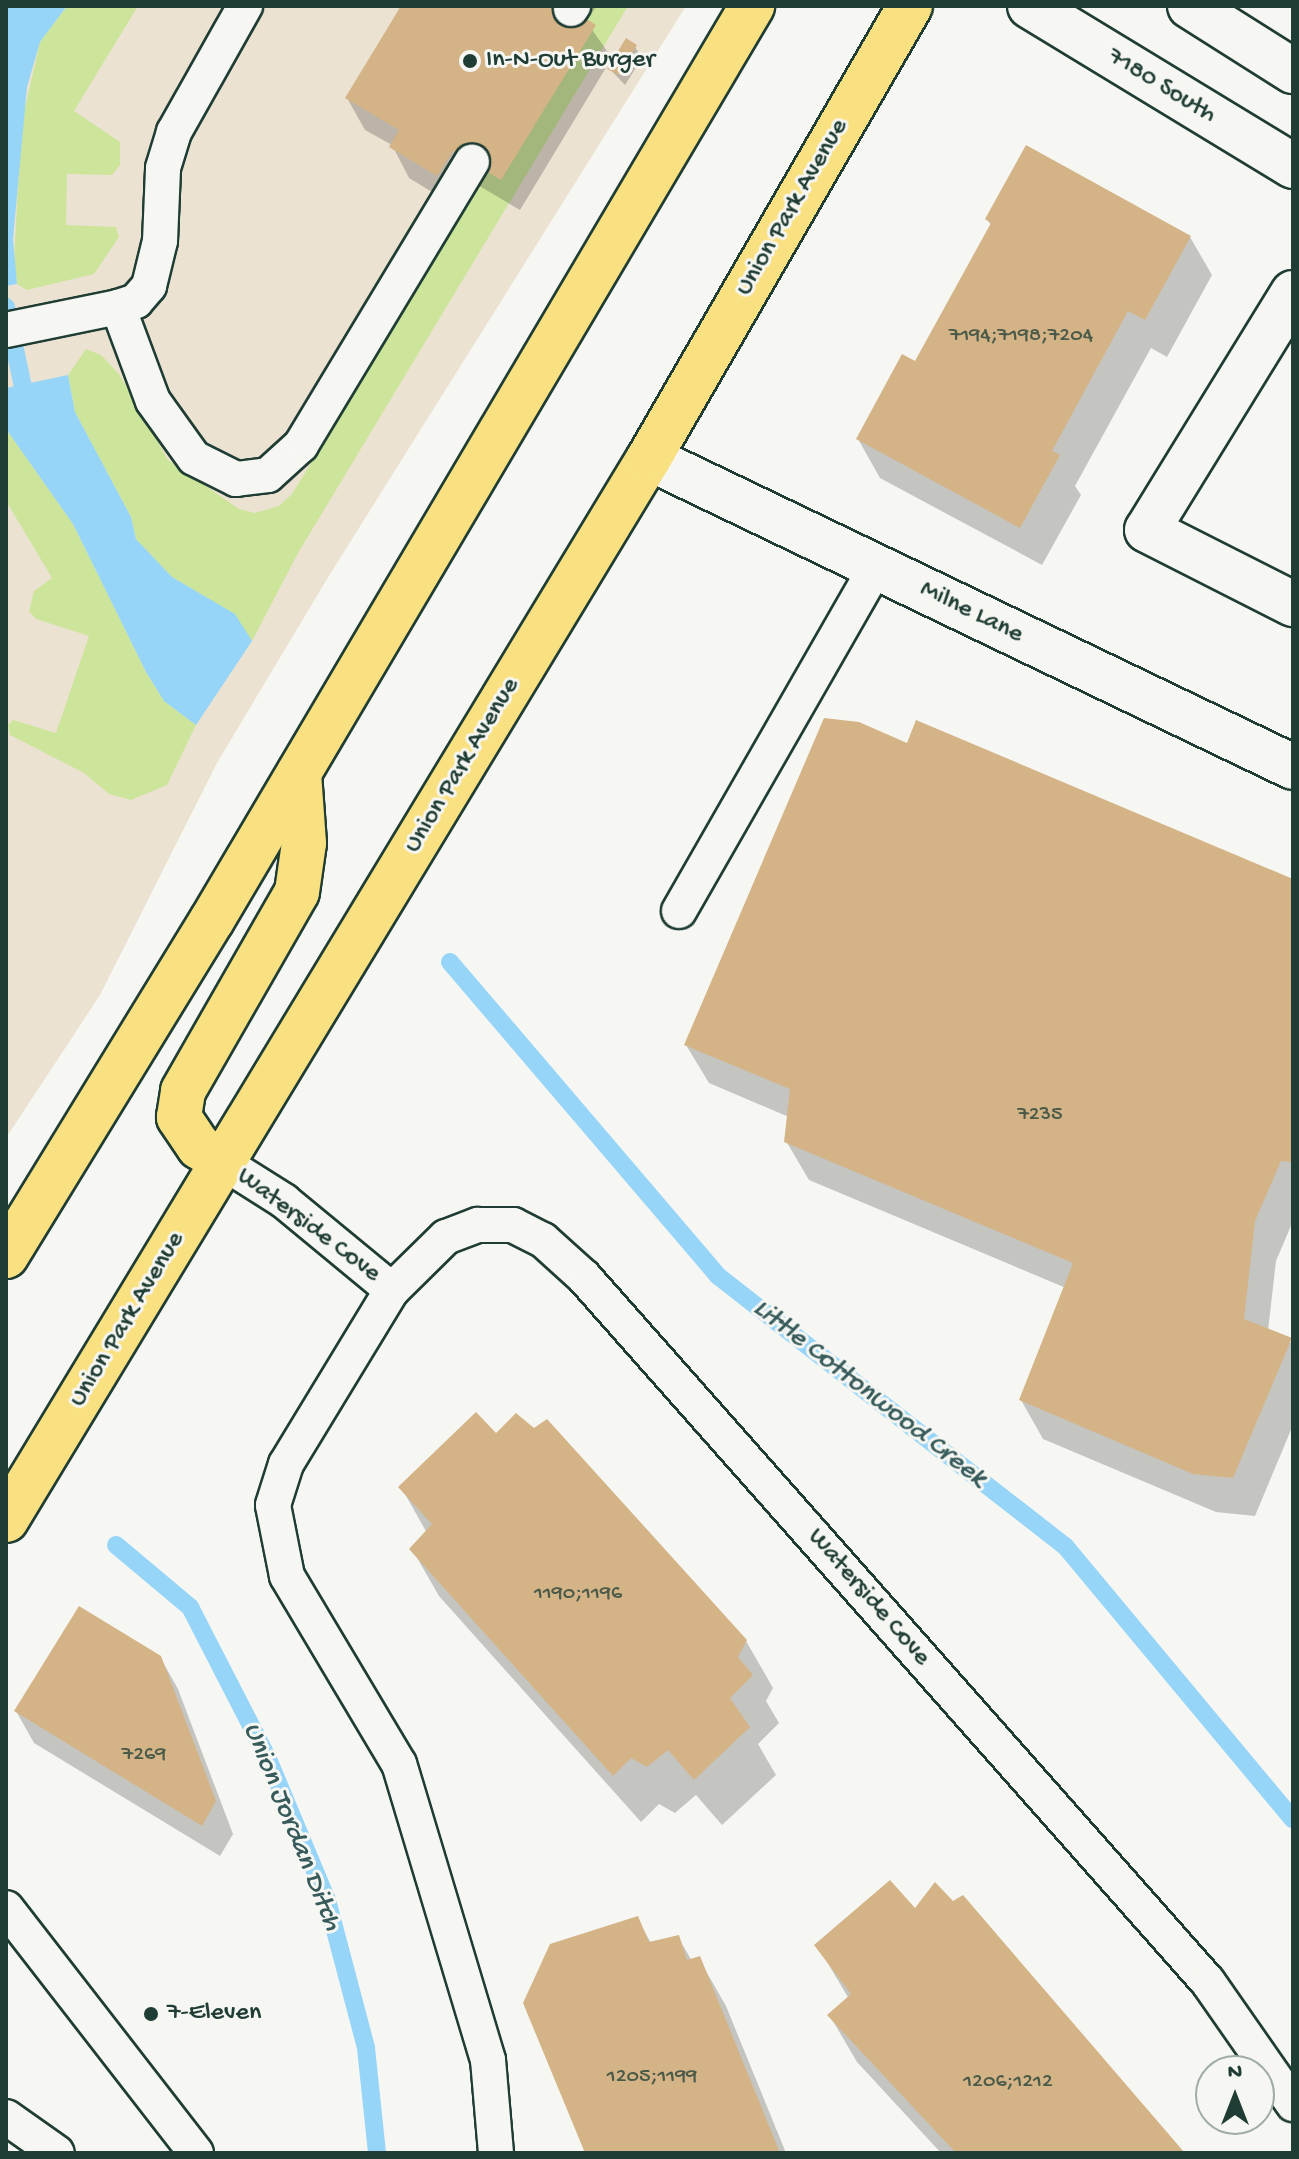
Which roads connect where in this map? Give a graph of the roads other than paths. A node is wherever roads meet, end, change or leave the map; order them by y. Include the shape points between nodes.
1 (245, 6) edge
2 (752, 6) edge
3 (910, 6) edge
4 (1030, 6) edge
5 (1190, 6) edge
6 (1293, 71) edge
7 (472, 162) dead end
8 (1293, 166) edge
9 (1293, 293) edge
10 (118, 307) junction
11 (6, 330) edge
12 (649, 458) junction
13 (876, 567) junction
14 (1293, 604) edge
15 (1293, 767) edge
16 (299, 773) junction
17 (679, 911) dead end
18 (224, 1163) junction
19 (6, 1256) edge
20 (392, 1290) junction
21 (6, 1520) edge
22 (6, 1908) edge
23 (1293, 2104) edge
24 (6, 2117) edge
25 (57, 2153) edge
26 (196, 2153) edge
27 (496, 2153) edge

1 - 10 lane via 174,132 163,168 160,241 149,286 136,301
2 - 16 main road
3 - 12 main road, Union Park Avenue
4 - 8 street, 7180 South
5 - 6 street
7 - 10 lane via 301,445 268,475 236,479 194,458 153,401
9 - 14 street via 1147,530
10 - 11 lane
12 - 13 street, Milne Lane
12 - 18 main road, Union Park Avenue
13 - 15 street, Milne Lane
13 - 17 lane
16 - 18 main road via 304,843 297,892 183,1091 179,1117 199,1147
16 - 19 main road
18 - 20 lane, Waterside Cove via 284,1201
18 - 21 main road, Union Park Avenue
20 - 23 lane, Waterside Cove via 446,1237 478,1225 513,1225 543,1240 584,1277 1208,1982
20 - 27 lane, Waterside Cove via 286,1464 273,1505 276,1537 287,1576 399,1764 488,2060
22 - 26 lane
24 - 25 lane

